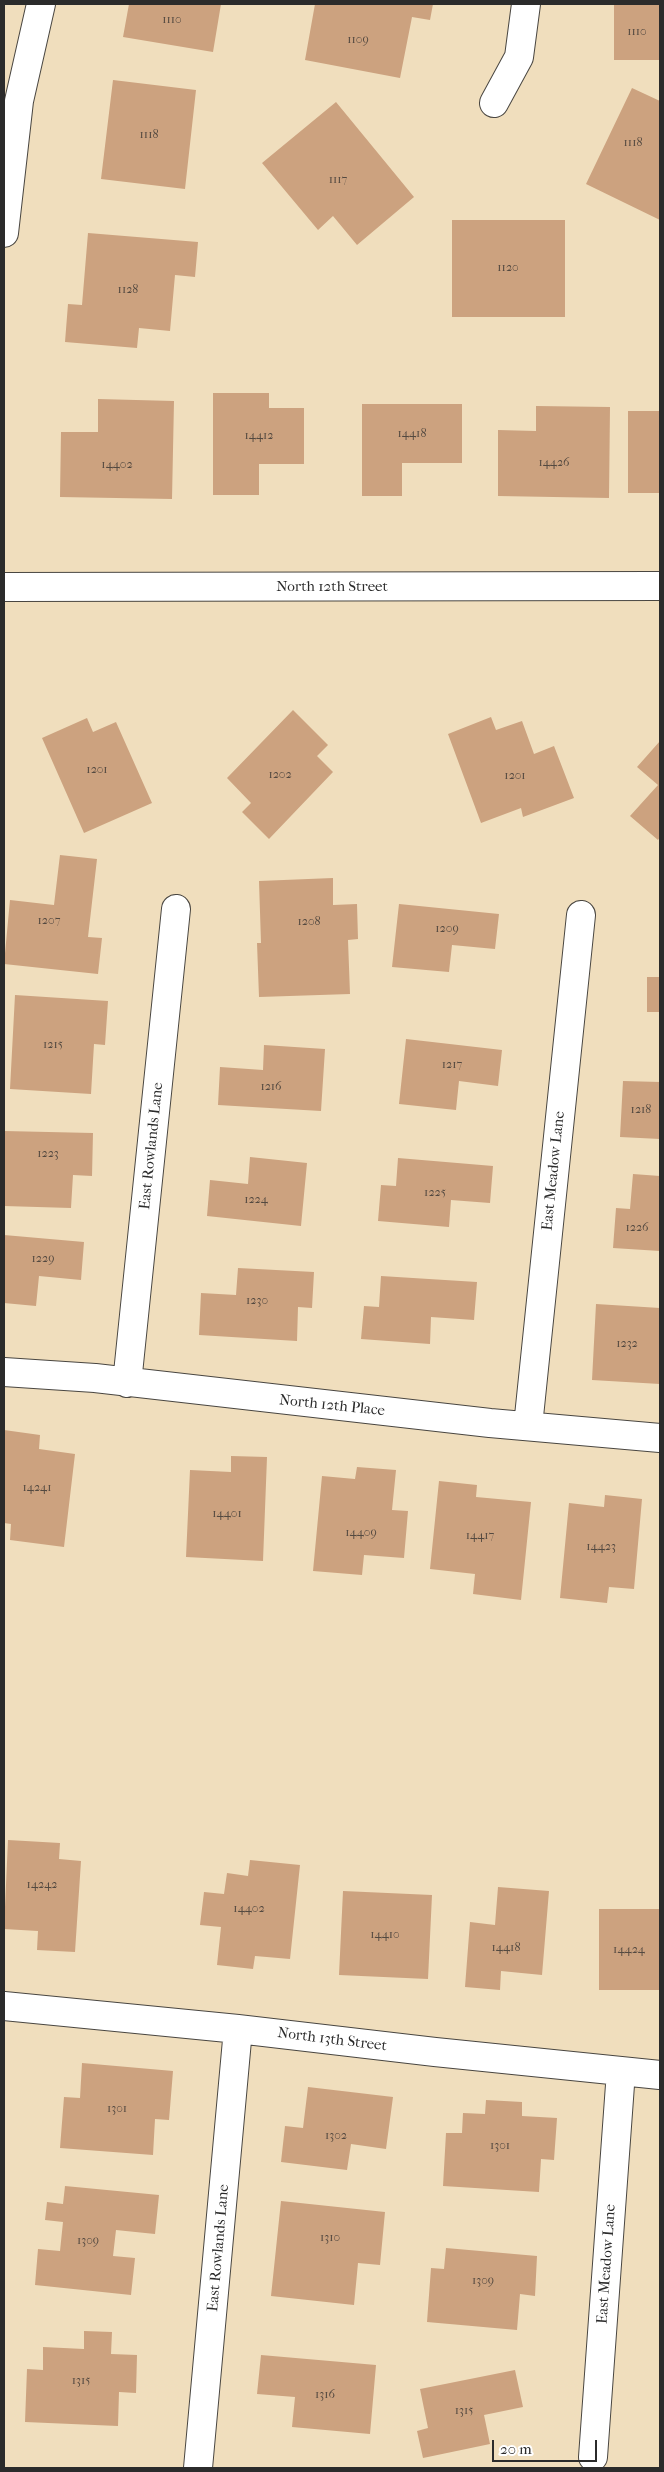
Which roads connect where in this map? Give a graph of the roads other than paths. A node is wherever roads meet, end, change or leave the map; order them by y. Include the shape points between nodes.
1 (41, 4) edge
2 (526, 4) edge
3 (494, 103) dead end
4 (4, 233) edge
5 (660, 586) edge
6 (4, 587) edge
7 (176, 909) dead end
8 (581, 915) dead end
9 (4, 1372) edge
10 (127, 1383) junction
11 (528, 1426) junction
12 (660, 1438) edge
13 (4, 2006) edge
14 (238, 2029) junction
15 (621, 2070) junction
16 (660, 2075) edge
17 (593, 2457) dead end
18 (198, 2468) edge

1 - 4 street via 19,101
2 - 3 street via 519,57
5 - 6 street, North 12th Street
7 - 10 street, East Rowlands Lane
8 - 11 street, East Meadow Lane
9 - 10 street, North 12th Place
10 - 11 street, North 12th Place
11 - 12 street, North 12th Place
13 - 14 street, North 13th Street
14 - 15 street, North 13th Street
14 - 18 street, East Rowlands Lane
15 - 16 street, North 13th Street
15 - 17 street, East Meadow Lane

